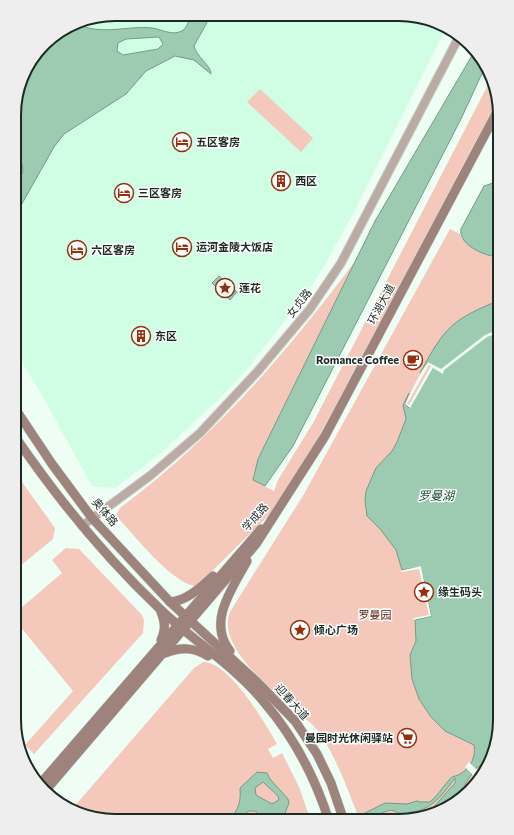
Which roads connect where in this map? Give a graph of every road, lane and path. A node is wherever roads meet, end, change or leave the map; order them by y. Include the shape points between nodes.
1 (457, 42) edge
2 (493, 119) edge
3 (21, 418) edge
4 (21, 444) edge
5 (279, 508) joint
6 (92, 518) junction
7 (82, 526) junction
8 (255, 541) junction
9 (170, 602) junction
10 (160, 609) junction
11 (188, 619) junction
12 (180, 628) junction
13 (158, 646) junction
14 (164, 654) junction
15 (239, 671) junction
16 (44, 780) edge
17 (49, 786) edge
18 (326, 814) edge
19 (341, 814) edge

1 - 6 street, 女贞路 via 341,263 310,309 258,371 200,433 150,476
2 - 5 main road, 环湖大道 via 325,436
3 - 6 main road, 奥体路
4 - 7 main road
5 - 8 main road, 学成路
6 - 7 street, 女贞路
6 - 9 main road, 奥体路
7 - 10 main road
8 - 9 main road via 200,588 177,602
8 - 11 main road, 学成路
8 - 15 main road via 220,615 219,631
9 - 11 main road, 奥体路
10 - 12 main road
10 - 13 main road via 165,622 164,633
11 - 12 main road, 学成路
11 - 15 main road, 迎春大道
12 - 13 main road, 学成路
12 - 14 main road, 学成路
12 - 15 main road, 迎春大道
13 - 16 main road, 学成路
14 - 15 main road via 188,648 200,651
14 - 17 main road, 学成路
15 - 18 main road, 迎春大道 via 292,739 309,768
15 - 19 main road, 迎春大道 via 295,721 312,744

